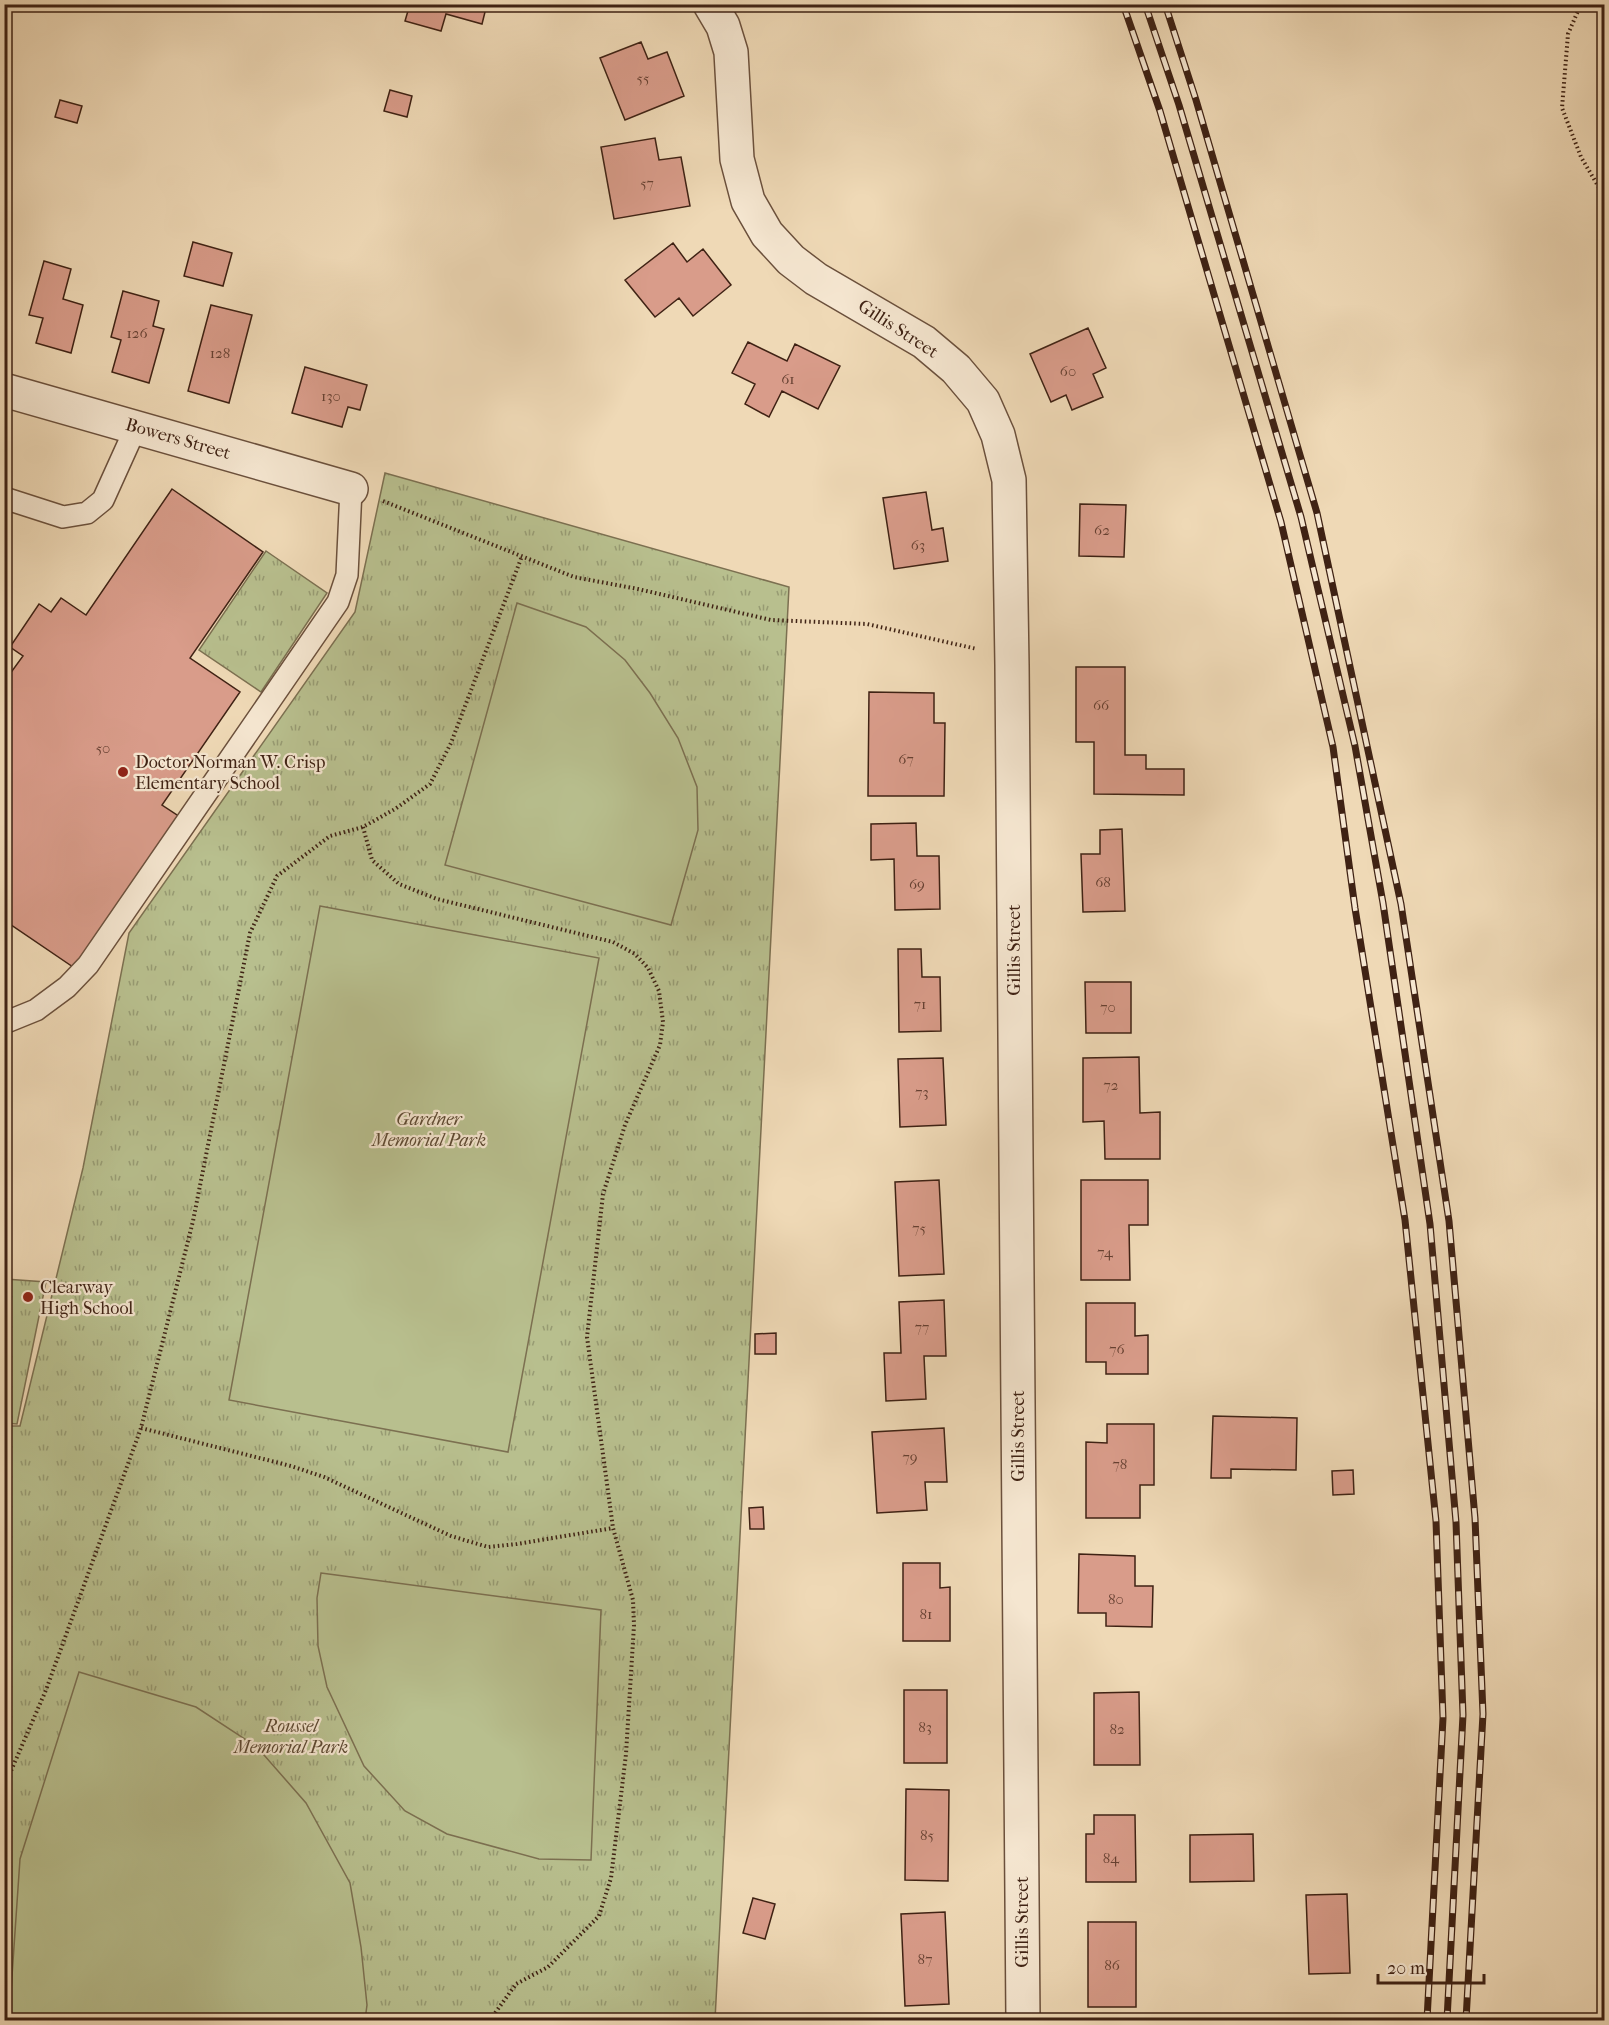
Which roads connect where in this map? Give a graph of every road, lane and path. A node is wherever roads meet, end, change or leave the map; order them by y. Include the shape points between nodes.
1 (710, 4) edge
2 (1581, 4) edge
3 (1605, 196) edge
4 (4, 390) edge
5 (136, 427) junction
6 (351, 489) junction
7 (4, 498) edge
8 (522, 556) junction
9 (978, 649) dead end
10 (363, 827) junction
11 (4, 1023) edge
12 (141, 1428) junction
13 (613, 1528) junction
14 (4, 1787) edge
15 (490, 2020) edge
16 (1023, 2020) edge

1 - 16 street, Gillis Street via 723,26 731,52 737,159 748,201 767,234 816,279 924,342 956,369 982,401 998,435 1009,480
2 - 3 path via 1568,34 1562,108 1581,157
4 - 5 street, Bowers Street
5 - 6 street, Bowers Street
5 - 7 lane via 103,500 87,513 63,517
6 - 8 path
6 - 11 lane via 347,575 338,602 88,965 36,1010
8 - 9 path via 574,577 771,620 867,624
8 - 10 path via 451,743 430,784
10 - 12 path via 330,836 277,876 250,933 193,1221
10 - 13 path via 372,860 399,884 437,899 613,942 635,954 648,968 659,992 663,1022 660,1045 625,1125 603,1194 587,1338
12 - 13 path via 324,1477 450,1536 488,1547
12 - 14 path via 46,1690
13 - 15 path via 633,1600 634,1625 627,1754 611,1878 599,1916 548,1967 516,1984

